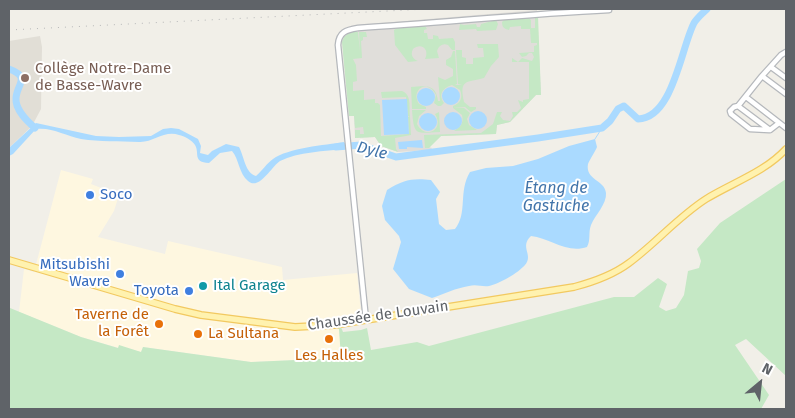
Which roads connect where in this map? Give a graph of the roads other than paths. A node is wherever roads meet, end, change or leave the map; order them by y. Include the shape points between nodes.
1 (608, 10) dead end
2 (786, 52) edge
3 (772, 67) junction
4 (762, 76) junction
5 (786, 78) edge
6 (786, 94) edge
7 (746, 97) junction
8 (738, 106) junction
9 (779, 123) junction
10 (786, 128) edge
11 (770, 130) junction
12 (786, 149) edge
13 (9, 254) edge
14 (9, 260) edge
15 (366, 320) junction

1 - 15 street via 347,30 340,36 338,45
2 - 3 street
3 - 4 street
3 - 5 street
4 - 6 street
4 - 7 street
7 - 8 street
7 - 9 street
8 - 11 street
8 - 11 street via 730,111 731,114 750,128
9 - 10 street
9 - 11 street
12 - 15 main road, Chaussée de Louvain via 765,166 693,208 628,264 602,278 574,287
13 - 14 street
14 - 15 main road, Chaussée de Louvain via 201,315 295,327

